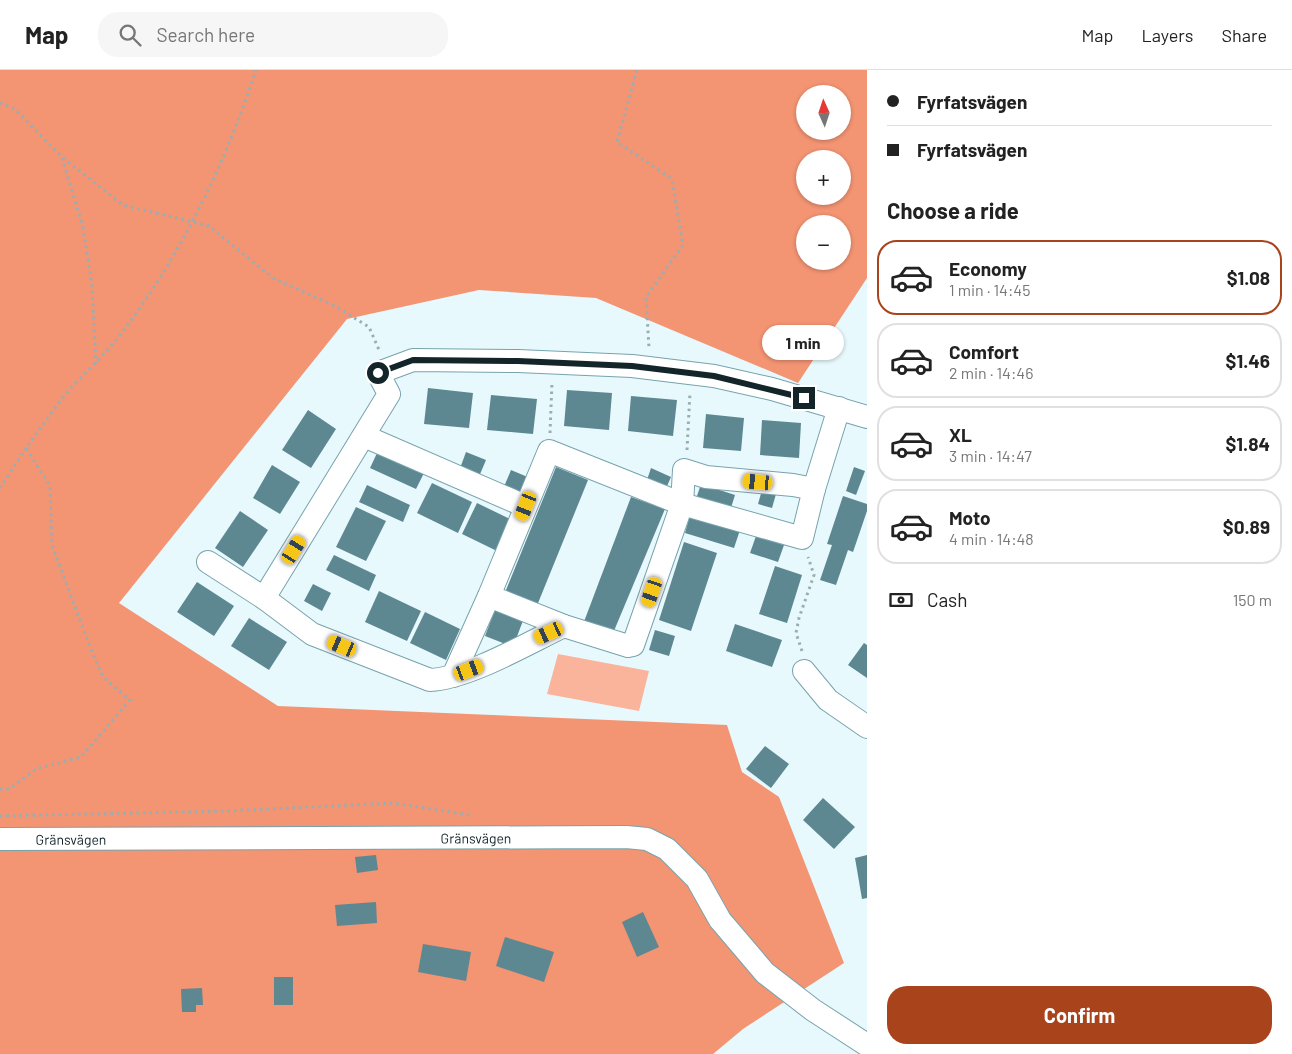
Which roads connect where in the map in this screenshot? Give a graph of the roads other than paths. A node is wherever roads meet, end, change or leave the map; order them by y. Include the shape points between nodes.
1 (839, 408) junction
2 (867, 417) edge
3 (364, 436) junction
4 (814, 489) junction
5 (682, 504) junction
6 (526, 506) junction
7 (208, 562) dead end
8 (489, 596) junction
9 (264, 598) junction
10 (564, 626) junction
11 (804, 671) road end
12 (453, 676) junction
13 (867, 726) edge
14 (0, 840) edge
15 (867, 1045) edge

1 - 2 street
1 - 3 street via 772,389 650,368 413,360 378,373 389,394
1 - 4 street
3 - 6 street
3 - 9 street
4 - 5 street via 706,477 684,470
4 - 5 street via 802,538
5 - 6 street via 549,451
5 - 10 street via 633,645
6 - 8 street
7 - 9 street
8 - 10 street
8 - 12 street
9 - 12 street via 312,634 430,680
10 - 12 street via 486,664
11 - 13 street via 828,700
14 - 15 street, Gränsvägen via 647,839 667,849 696,878 720,920 765,973 813,1010

